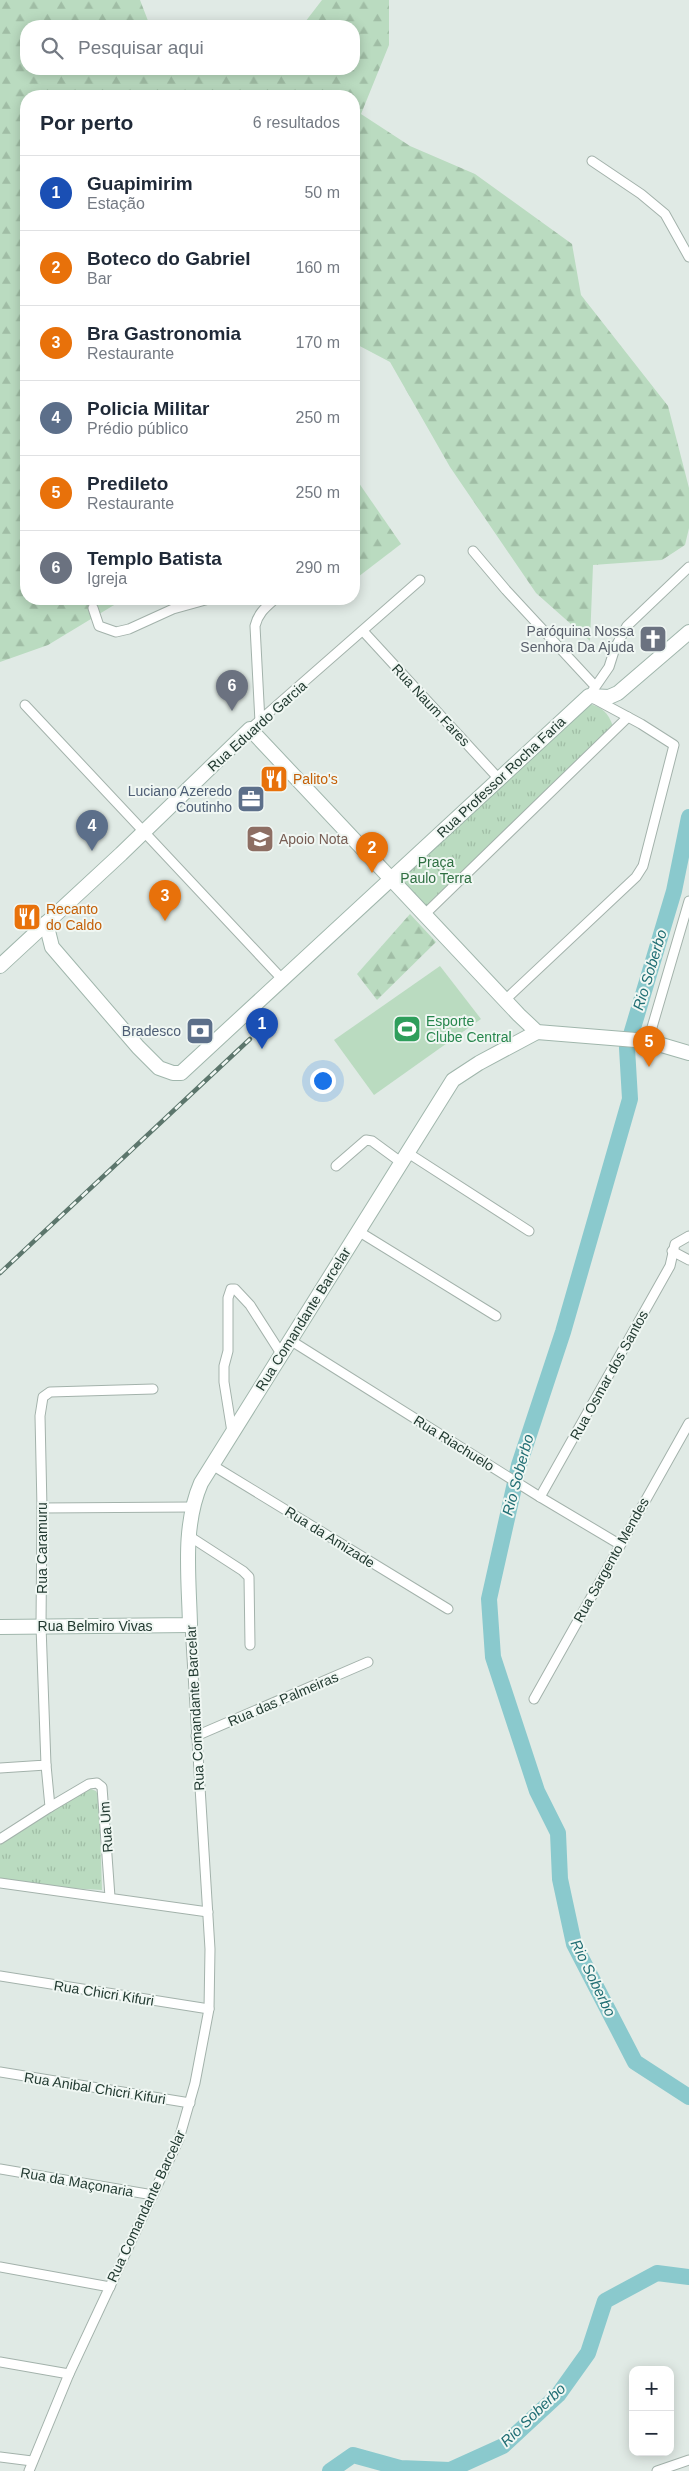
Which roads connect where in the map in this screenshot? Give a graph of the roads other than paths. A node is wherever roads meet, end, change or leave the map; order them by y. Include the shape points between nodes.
1 (592, 160) dead end
2 (689, 256) edge
3 (473, 552) dead end
4 (689, 567) edge
5 (420, 580) dead end
6 (187, 605) edge
7 (268, 605) edge
8 (93, 608) dead end
9 (363, 631) junction
10 (689, 632) edge
11 (592, 691) junction
12 (618, 693) junction
13 (24, 705) dead end
14 (617, 711) junction
15 (628, 716) junction
16 (255, 726) junction
17 (499, 779) junction
18 (145, 831) junction
19 (391, 879) junction
20 (689, 902) edge
21 (424, 915) junction
22 (46, 923) junction
23 (30, 938) junction
24 (52, 947) junction
25 (0, 966) edge
26 (283, 980) junction
27 (505, 1000) junction
28 (537, 1032) junction
29 (642, 1040) junction
30 (689, 1053) edge
31 (404, 1158) junction
32 (336, 1166) dead end
33 (358, 1231) junction
34 (529, 1231) dead end
35 (689, 1236) edge
36 (672, 1251) junction
37 (689, 1260) edge
38 (496, 1316) dead end
39 (290, 1340) junction
40 (282, 1355) junction
41 (153, 1389) dead end
42 (689, 1423) edge
43 (232, 1432) junction
44 (212, 1465) junction
45 (540, 1497) junction
46 (192, 1507) junction
47 (42, 1508) junction
48 (189, 1536) junction
49 (619, 1544) junction
50 (448, 1609) dead end
51 (190, 1625) junction
52 (41, 1626) junction
53 (0, 1627) edge
54 (250, 1645) dead end
55 (368, 1662) dead end
56 (534, 1699) dead end
57 (196, 1736) junction
58 (46, 1765) junction
59 (0, 1768) edge
60 (50, 1807) junction
61 (0, 1839) edge
62 (0, 1883) edge
63 (110, 1897) junction
64 (208, 1912) junction
65 (0, 1976) edge
66 (208, 2009) junction
67 (0, 2072) edge
68 (190, 2103) junction
69 (0, 2170) edge
70 (154, 2195) junction
71 (0, 2267) edge
72 (110, 2287) junction
73 (0, 2362) edge
74 (69, 2374) junction
75 (0, 2457) edge
76 (689, 2460) edge
77 (32, 2461) junction
78 (29, 2471) edge
79 (657, 2471) edge

1 - 2 street via 660,210
3 - 11 street
4 - 11 street, Rua Professor Rocha Faria via 626,626 614,648 609,667
5 - 9 street, Rua Eduardo Garcia
6 - 8 street via 116,632 99,626
7 - 16 street via 257,618 256,626
9 - 16 street, Rua Eduardo Garcia
9 - 17 street, Rua Naum Fares
10 - 12 main road
11 - 12 main road via 609,697
11 - 14 street
11 - 17 main road, Rua Professor Rocha Faria
12 - 14 street
13 - 18 street
14 - 15 street
15 - 21 street
15 - 27 street via 674,745 643,866 636,877
16 - 18 main road, Rua Eduardo Garcia
16 - 19 main road
17 - 19 main road, Rua Professor Rocha Faria
18 - 22 main road, Rua Eduardo Garcia
18 - 26 street
19 - 21 main road
19 - 26 main road, Rua Professor Rocha Faria
20 - 29 street
21 - 27 main road
22 - 23 main road, Rua Eduardo Garcia
22 - 24 main road
23 - 24 main road
23 - 25 main road, Rua Eduardo Garcia
24 - 26 main road, Rua Professor Rocha Faria via 151,1061 166,1071 181,1073
27 - 28 main road
28 - 29 main road
28 - 31 main road, Rua Comandante Barcelar via 453,1080
29 - 30 main road
31 - 32 street via 366,1140
31 - 33 main road, Rua Comandante Barcelar
31 - 34 street
33 - 38 street
33 - 39 main road, Rua Comandante Barcelar
35 - 36 street via 675,1244
36 - 37 street
36 - 45 street, Rua Osmar dos Santos via 670,1266
39 - 40 main road, Rua Comandante Barcelar
39 - 45 street, Rua Riachuelo
40 - 43 main road, Rua Comandante Barcelar
40 - 43 street via 250,1305 236,1289 231,1289 224,1382
41 - 47 street, Rua Caramuru via 50,1392 43,1396 40,1416
42 - 49 street, Rua Sargento Mendes
43 - 44 main road, Rua Comandante Barcelar
44 - 46 main road, Rua Comandante Barcelar
44 - 50 street, Rua da Amizade
45 - 49 street, Rua Riachuelo
46 - 47 street
46 - 48 main road, Rua Comandante Barcelar
47 - 52 street, Rua Caramuru
48 - 51 main road, Rua Comandante Barcelar
48 - 54 street via 249,1578
49 - 56 street, Rua Sargento Mendes
51 - 52 main road, Rua Belmiro Vivas
51 - 57 street, Rua Comandante Barcelar
52 - 53 main road, Rua Belmiro Vivas
52 - 58 street, Rua Caramuru
55 - 57 street, Rua das Palmeiras
57 - 64 street, Rua Comandante Barcelar
58 - 59 street
58 - 60 street, Rua Caramuru
60 - 61 street
60 - 63 street, Rua Um via 90,1784 102,1786
62 - 63 street
63 - 64 street
64 - 66 street, Rua Comandante Barcelar
65 - 66 street, Rua Chicri Kifuri
66 - 68 street, Rua Comandante Barcelar
67 - 68 street, Rua Anibal Chicri Kifuri
68 - 70 street, Rua Comandante Barcelar via 179,2140
69 - 70 street, Rua da Maçonaria
70 - 72 street, Rua Comandante Barcelar
71 - 72 street
72 - 74 street, Rua Comandante Barcelar
73 - 74 street
74 - 77 street, Rua Comandante Barcelar
75 - 77 street
76 - 79 street
77 - 78 street, Rua Comandante Barcelar

